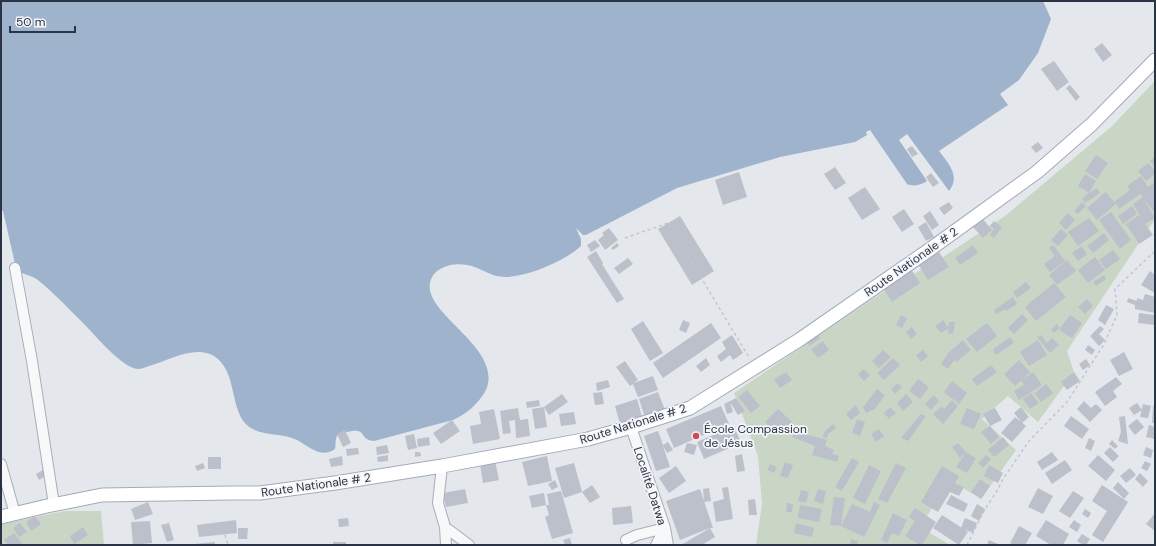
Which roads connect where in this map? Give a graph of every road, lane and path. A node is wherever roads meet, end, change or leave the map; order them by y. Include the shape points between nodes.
1 (1155, 60) edge
2 (625, 238) dead end
3 (1155, 251) edge
4 (15, 268) dead end
5 (755, 367) junction
6 (631, 427) junction
7 (1, 464) edge
8 (442, 466) junction
9 (54, 505) junction
10 (16, 514) junction
11 (1, 517) edge
12 (445, 526) junction
13 (665, 528) junction
14 (225, 535) dead end
15 (626, 540) dead end
16 (228, 545) edge
17 (446, 545) edge
18 (469, 545) edge
19 (656, 545) edge
20 (668, 545) edge
21 (967, 545) edge

1 - 5 main road, Route Nationale # 2 via 1092,124 1037,172 799,340
2 - 5 path via 668,223
3 - 21 path via 1116,289 1117,315 1104,344 1067,402 1028,441 985,508
4 - 9 street
5 - 6 main road, Route Nationale # 2 via 690,408
6 - 8 main road, Route Nationale # 2 via 588,439
6 - 13 street, Localité Datwa
7 - 10 street
8 - 9 main road, Route Nationale # 2 via 260,493 102,495
8 - 12 street via 438,503
9 - 10 main road, Route Nationale # 2
10 - 11 main road, Route Nationale # 2
12 - 17 street
12 - 18 street
13 - 15 street
13 - 19 street
13 - 20 street, Localité Datwa
14 - 16 path

